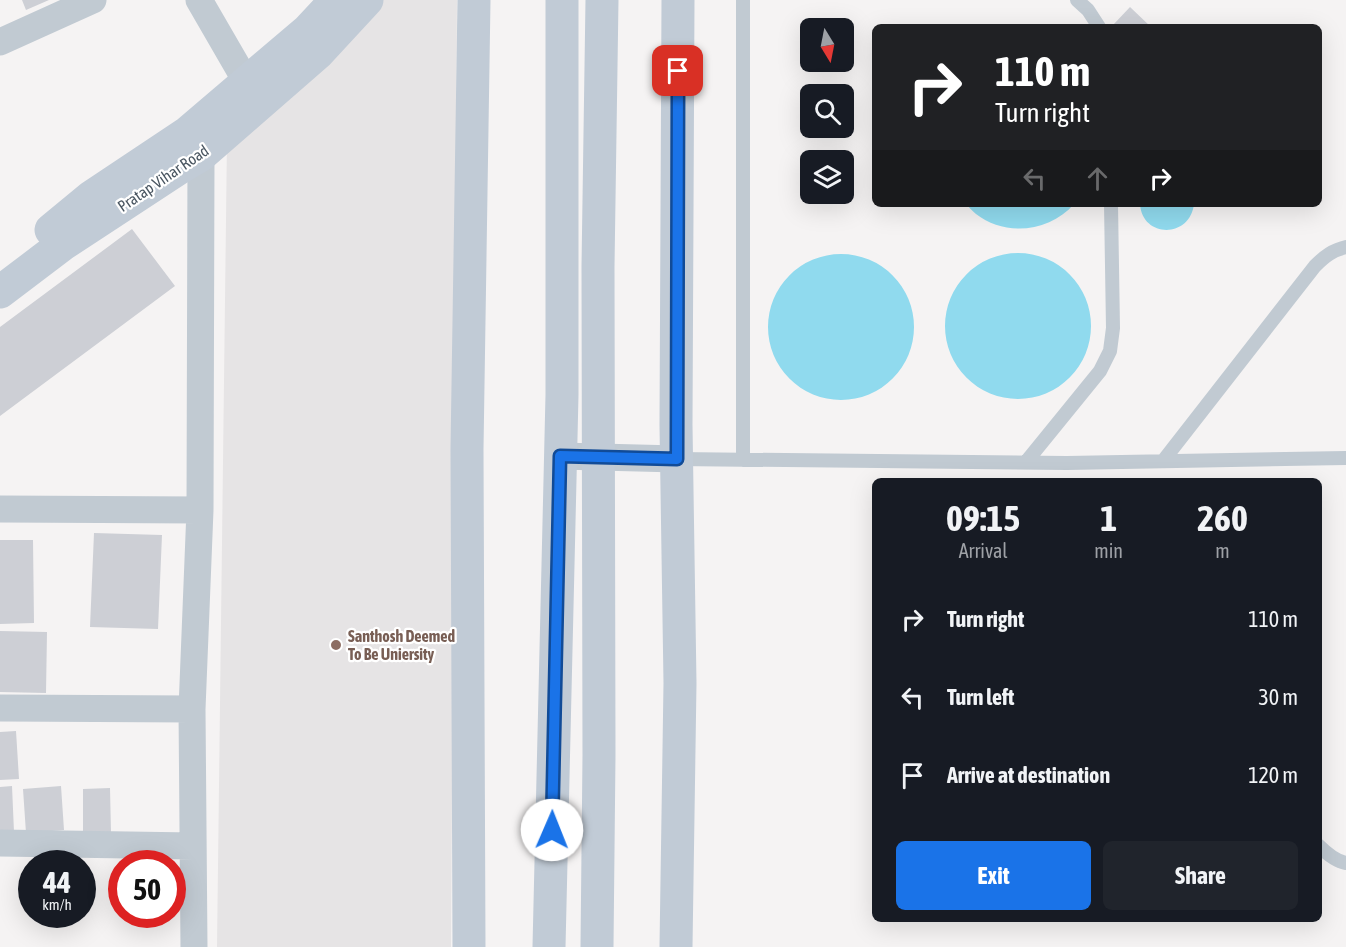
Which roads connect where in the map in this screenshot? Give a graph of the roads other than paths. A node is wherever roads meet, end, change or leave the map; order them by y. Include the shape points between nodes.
1 (93, 0) edge
2 (199, 0) edge
3 (336, 0) edge
4 (367, 0) edge
5 (474, 0) edge
6 (562, 0) edge
7 (602, 0) edge
8 (678, 0) edge
9 (743, 0) edge
10 (1077, 0) edge
11 (1097, 24) edge
12 (0, 42) edge
13 (247, 83) junction
14 (194, 144) junction
15 (1111, 207) edge
16 (1345, 249) edge
17 (0, 271) edge
18 (0, 292) edge
19 (560, 456) junction
20 (599, 458) junction
21 (1346, 458) edge
22 (677, 459) junction
23 (744, 460) junction
24 (1163, 461) junction
25 (1026, 462) junction
26 (0, 509) edge
27 (200, 510) junction
28 (0, 708) edge
29 (192, 709) junction
30 (0, 843) edge
31 (193, 846) junction
32 (1322, 849) edge
33 (1346, 863) edge
34 (194, 947) edge
35 (469, 947) edge
36 (549, 947) edge
37 (597, 947) edge
38 (676, 947) edge

1 - 12 street
2 - 13 street
3 - 13 street, Pratap Vihar Road
4 - 14 street, Pratap Vihar Road via 318,53
5 - 35 street via 467,449
6 - 19 street
7 - 20 street
8 - 22 street
9 - 23 lane
10 - 11 lane
13 - 14 street, Pratap Vihar Road
14 - 17 street, Pratap Vihar Road via 91,197
14 - 18 street, Pratap Vihar Road via 181,166 62,245
14 - 27 street
15 - 25 lane via 1110,351 1100,371
16 - 24 lane via 1333,251 1315,266
19 - 20 street
19 - 36 street
20 - 22 street
20 - 37 street
21 - 24 lane
22 - 23 lane
22 - 38 street via 680,692
23 - 25 lane
24 - 25 lane
26 - 27 street
27 - 29 street
28 - 29 street
29 - 31 street
30 - 31 street
31 - 34 street
32 - 33 lane

